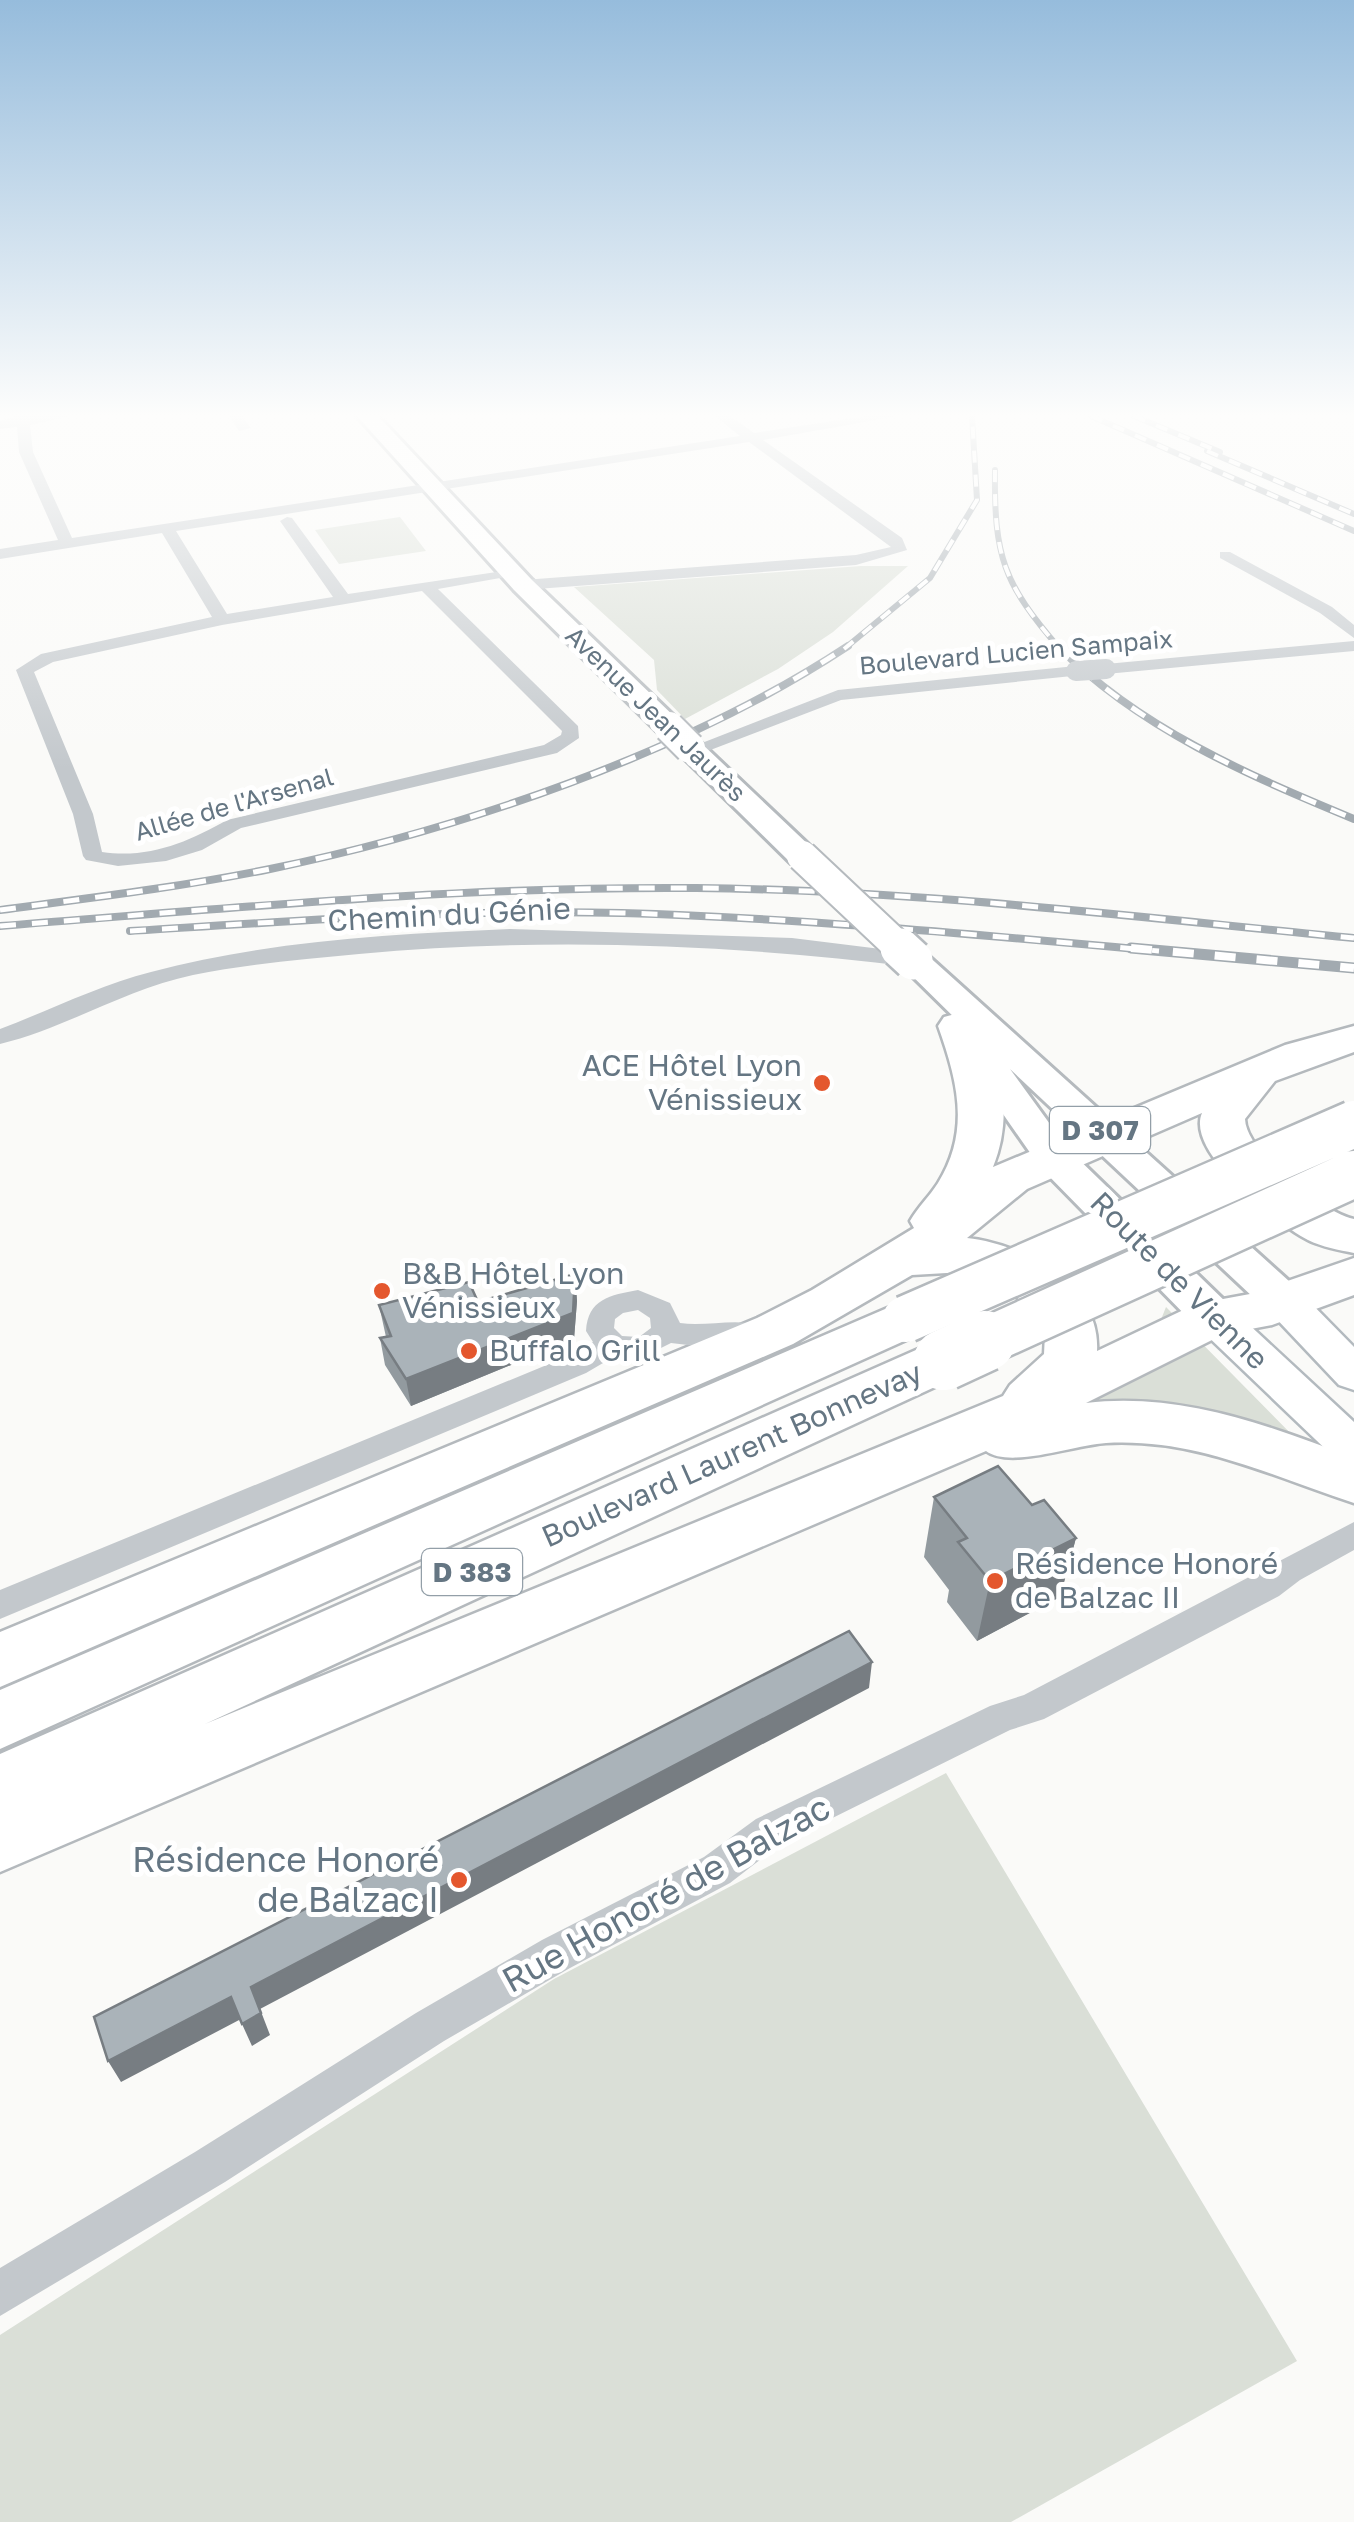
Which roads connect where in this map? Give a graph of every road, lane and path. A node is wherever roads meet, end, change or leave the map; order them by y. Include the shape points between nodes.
1 (62, 534) edge
2 (131, 534) edge
3 (170, 534) edge
4 (296, 534) edge
5 (476, 534) edge
6 (887, 534) edge
7 (67, 544) junction
8 (0, 554) edge
9 (1225, 555) dead end
10 (517, 579) junction
11 (426, 586) junction
12 (344, 600) junction
13 (222, 620) junction
14 (1354, 634) edge
15 (1354, 646) edge
16 (684, 741) junction
17 (913, 960) junction
18 (959, 1026) junction
19 (0, 1036) edge
20 (1354, 1039) edge
21 (1260, 1071) junction
22 (1354, 1124) edge
23 (1106, 1135) junction
24 (1054, 1158) junction
25 (1354, 1174) edge
26 (1354, 1236) edge
27 (896, 1261) junction
28 (1354, 1276) edge
29 (1285, 1302) junction
30 (830, 1303) junction
31 (1214, 1317) junction
32 (665, 1332) junction
33 (925, 1340) junction
34 (612, 1344) junction
35 (1354, 1374) edge
36 (1002, 1421) junction
37 (1354, 1449) edge
38 (876, 1473) junction
39 (1354, 1481) edge
40 (1354, 1535) edge
41 (0, 1604) edge
42 (0, 1660) edge
43 (0, 1720) edge
44 (0, 1786) edge
45 (0, 1840) edge
46 (0, 2293) edge

1 - 7 street
2 - 7 street
3 - 13 street
4 - 12 street
5 - 10 main road, Avenue Jean Jaurès / D 307
6 - 10 street, Allée de l'Arsenal via 901,547 895,554 856,560
7 - 8 street
9 - 14 street via 1326,610
10 - 11 street, Allée de l'Arsenal
10 - 16 main road, Avenue Jean Jaurès / D 307
11 - 12 street, Allée de l'Arsenal
11 - 13 street, Allée de l'Arsenal via 572,730 570,738 550,750 234,824 191,847 120,861 93,856 83,814 25,670 47,658
12 - 13 street, Allée de l'Arsenal
15 - 16 street, Boulevard Lucien Sampaix, bridge via 838,695
16 - 17 main road, Avenue Jean Jaurès / D 307, bridge
17 - 18 main road, Route de Vienne / D 307
17 - 19 street, Chemin du Génie via 792,945 458,938 196,968
17 - 23 main road, Route de Vienne / D 307
18 - 24 main road, Route de Vienne / D 307
18 - 27 highway via 980,1084 978,1142 956,1196
20 - 21 highway
21 - 23 highway
21 - 26 highway via 1222,1118 1220,1132 1281,1198 1327,1229
22 - 33 highway, Boulevard Laurent Bonnevay / D 383, bridge
23 - 24 highway
23 - 29 main road, Route de Vienne / D 307
24 - 27 highway via 996,1188
24 - 31 main road, Route de Vienne / D 307
25 - 33 highway, Boulevard Laurent Bonnevay / D 383, bridge
27 - 30 highway
27 - 36 highway via 963,1255 1004,1263 1057,1305 1070,1332 1067,1362
28 - 29 highway
29 - 31 highway
29 - 35 main road, Route de Vienne
30 - 32 street via 729,1337
30 - 42 highway
31 - 36 highway
31 - 37 main road, Route de Vienne
32 - 34 street via 642,1348
32 - 34 street via 659,1308 626,1300 602,1315 600,1331
33 - 43 highway, Boulevard Laurent Bonnevay / D 383
33 - 44 highway, Boulevard Laurent Bonnevay / D 383
34 - 41 street via 576,1365
36 - 38 highway
38 - 39 highway via 1046,1430 1130,1419 1218,1431
38 - 45 highway
40 - 46 street, Rue Honoré de Balzac via 1032,1708 769,1831 717,1870 430,2028

